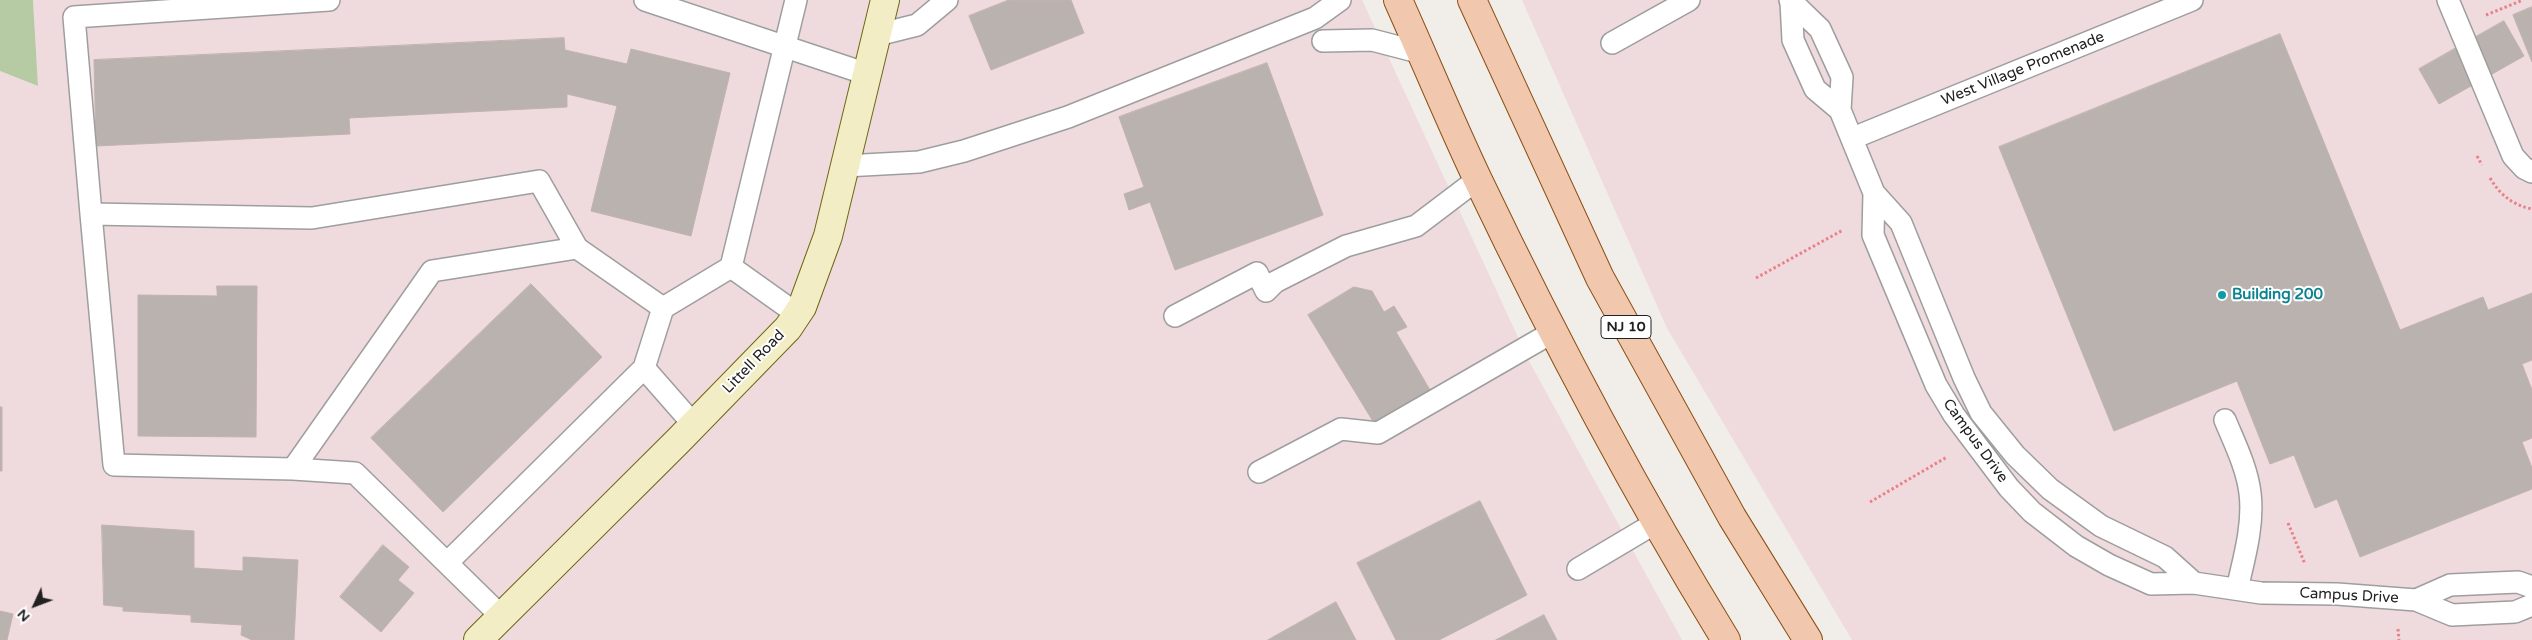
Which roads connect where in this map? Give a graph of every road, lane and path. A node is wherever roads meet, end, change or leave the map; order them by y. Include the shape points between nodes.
1 (329, 0) edge
2 (645, 0) edge
3 (796, 0) edge
4 (885, 0) edge
5 (947, 0) edge
6 (1340, 0) edge
7 (1398, 0) edge
8 (1472, 0) edge
9 (1689, 0) edge
10 (2192, 0) edge
11 (2448, 0) edge
12 (2524, 0) edge
13 (1791, 1) edge
14 (74, 9) edge
15 (2481, 17) dead end
16 (877, 34) junction
17 (1323, 41) dead end
18 (1612, 43) dead end
19 (786, 47) junction
20 (1422, 53) junction
21 (867, 74) junction
22 (1840, 110) junction
23 (1853, 138) junction
24 (845, 166) junction
25 (2532, 172) edge
26 (1478, 179) junction
27 (1874, 193) junction
28 (91, 214) junction
29 (1850, 225) dead end
30 (578, 248) junction
31 (731, 267) junction
32 (1756, 278) dead end
33 (663, 308) junction
34 (797, 314) junction
35 (1175, 316) dead end
36 (1554, 332) junction
37 (644, 368) junction
38 (2225, 420) dead end
39 (694, 425) junction
40 (1934, 464) dead end
41 (294, 469) junction
42 (1259, 472) dead end
43 (1870, 502) dead end
44 (1657, 522) junction
45 (2288, 523) dead end
46 (447, 563) junction
47 (1578, 568) dead end
48 (2307, 570) dead end
49 (2194, 583) junction
50 (2532, 587) edge
51 (2237, 589) junction
52 (2416, 600) junction
53 (2532, 605) edge
54 (502, 616) junction
55 (2398, 629) dead end
56 (478, 640) edge
57 (1726, 640) edge
58 (1808, 640) edge
59 (2399, 640) edge

1 - 14 lane
2 - 19 lane
3 - 19 lane
4 - 16 street, Littell Road
5 - 16 lane via 917,25
6 - 24 lane via 1315,18 1068,117 919,162
7 - 20 main road
8 - 58 main road, NJ 10 via 1600,278 1727,509
9 - 18 lane
10 - 23 lane, West Village Promenade
11 - 25 lane via 2513,156
12 - 15 path
13 - 22 lane, Campus Drive via 1793,40 1807,73 1815,89
13 - 22 lane, Campus Drive via 1820,29 1842,77
14 - 28 lane
16 - 21 street, Littell Road
17 - 20 lane via 1372,40
19 - 21 lane
19 - 31 lane
20 - 26 main road
21 - 24 street, Littell Road
22 - 23 lane, Campus Drive
23 - 27 lane, Campus Drive
24 - 34 street, Littell Road via 828,236
26 - 35 lane via 1416,226 1346,246 1275,282 1266,291 1257,273
26 - 36 main road
27 - 49 lane, Campus Drive via 1901,223 1981,413 2015,455 2050,489 2101,526 2165,557
27 - 49 lane, Campus Drive via 1874,235 1936,385 1954,415 2009,488 2032,512 2076,546 2109,565 2151,584
28 - 30 lane via 312,218 539,181
28 - 41 lane via 114,466
29 - 32 path
30 - 33 lane
30 - 41 lane via 432,271
31 - 33 lane
31 - 34 lane
33 - 37 lane
34 - 39 street, Littell Road via 788,328
36 - 42 lane via 1378,433 1340,429
36 - 44 main road
37 - 39 lane
37 - 46 lane
38 - 51 lane via 2244,467 2251,495 2248,542
39 - 54 street, Littell Road
40 - 43 path
41 - 46 lane via 355,473
44 - 47 lane
44 - 57 main road
45 - 48 path
46 - 54 lane
49 - 51 lane, Campus Drive
50 - 52 lane, Campus Drive via 2518,582 2450,585
51 - 52 lane, Campus Drive
52 - 53 lane, Campus Drive via 2452,615 2515,612
54 - 56 street, Littell Road
55 - 59 path

